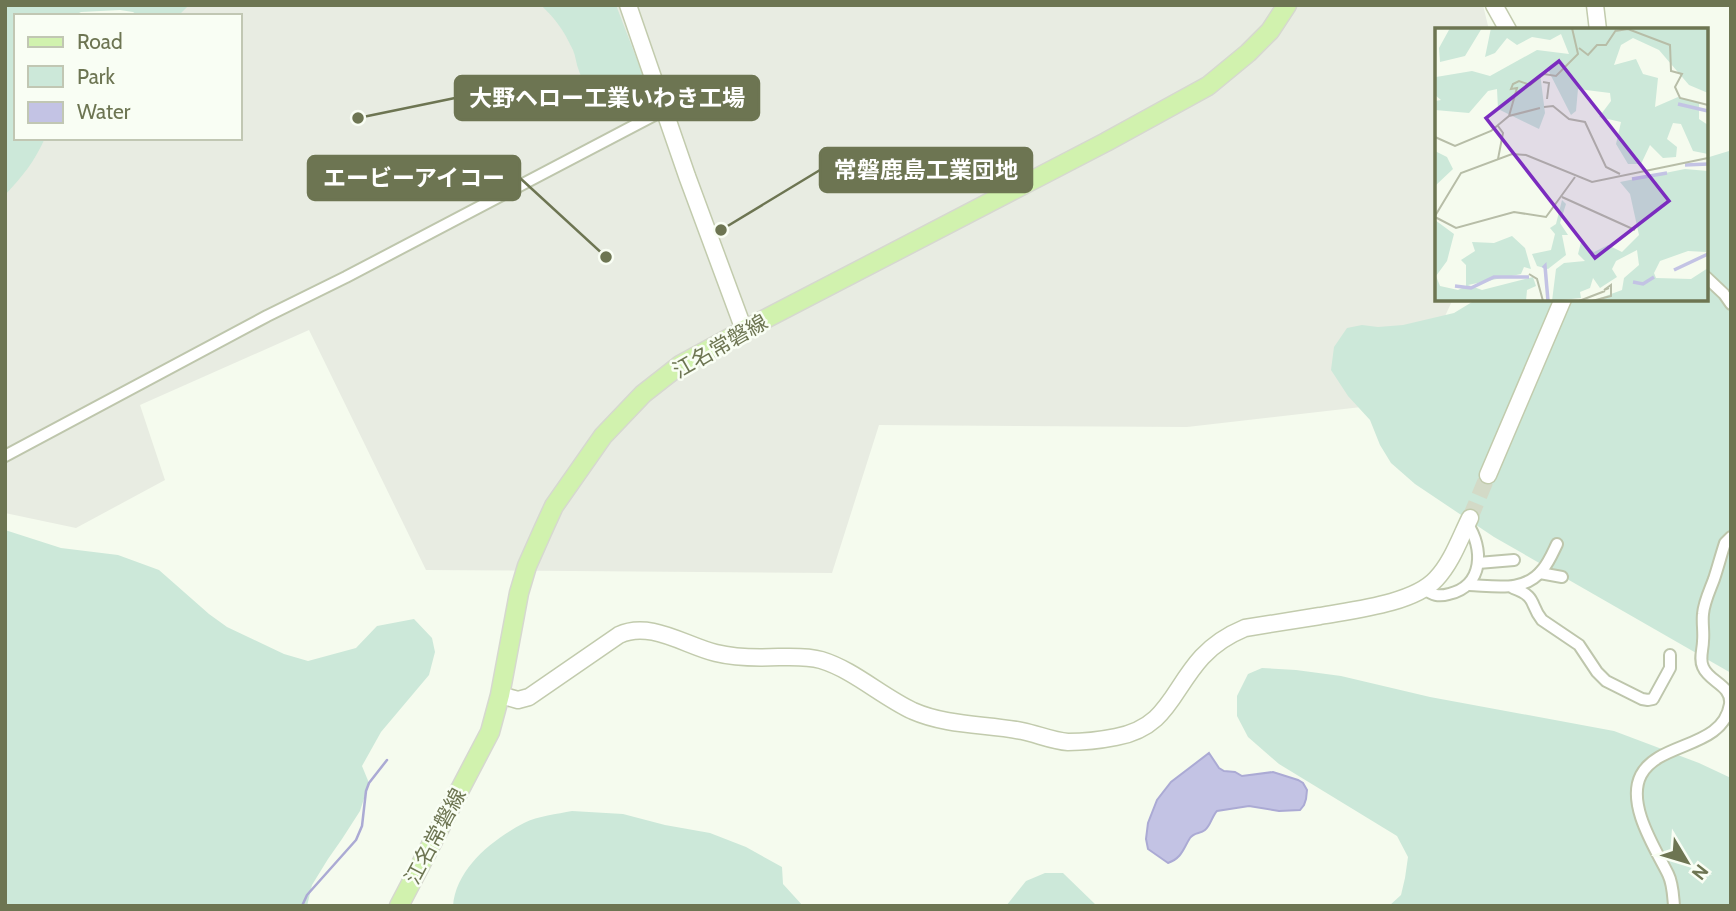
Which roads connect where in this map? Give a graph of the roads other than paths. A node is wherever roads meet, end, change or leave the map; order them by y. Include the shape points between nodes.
1 (628, 5) edge
2 (1287, 5) edge
3 (1494, 5) edge
4 (1595, 5) edge
5 (1507, 28) edge
6 (1598, 28) edge
7 (664, 110) junction
8 (1708, 279) edge
9 (1562, 301) edge
10 (1731, 304) edge
11 (744, 330) junction
12 (5, 456) edge
13 (1488, 475) tunnel mouth
14 (1469, 520) joint
15 (1731, 537) edge
16 (1557, 544) dead end
17 (1514, 560) dead end
18 (1478, 563) junction
19 (1540, 573) junction
20 (1562, 577) dead end
21 (1469, 585) junction
22 (1513, 587) junction
23 (1424, 589) junction
24 (1670, 655) dead end
25 (499, 695) junction
26 (399, 906) edge
27 (1674, 906) edge

1 - 7 street
2 - 11 main road, 江名常磐線 via 1248,53 1208,86
3 - 5 street
4 - 6 street
7 - 11 street
7 - 12 street
8 - 10 street
9 - 13 street
11 - 25 main road, 江名常磐線 via 680,365 643,394 603,436 574,476 554,506 527,566
14 - 18 street
14 - 23 street via 1445,568
15 - 27 street via 1703,611 1701,661 1707,674 1729,695 1726,717 1704,738 1648,767 1637,791 1642,818 1669,875
16 - 19 street
17 - 18 street
18 - 21 street
19 - 20 street
19 - 22 street
21 - 22 street
21 - 23 street via 1438,596
22 - 24 street via 1532,598 1542,620 1579,645 1606,681 1642,699 1658,701
23 - 25 street via 1369,607 1232,634 1201,657 1156,718 1138,731 1114,738 1069,742 933,718 818,659 716,653 665,635 635,631 619,635 529,697 518,700
25 - 26 main road, 江名常磐線 via 490,732

